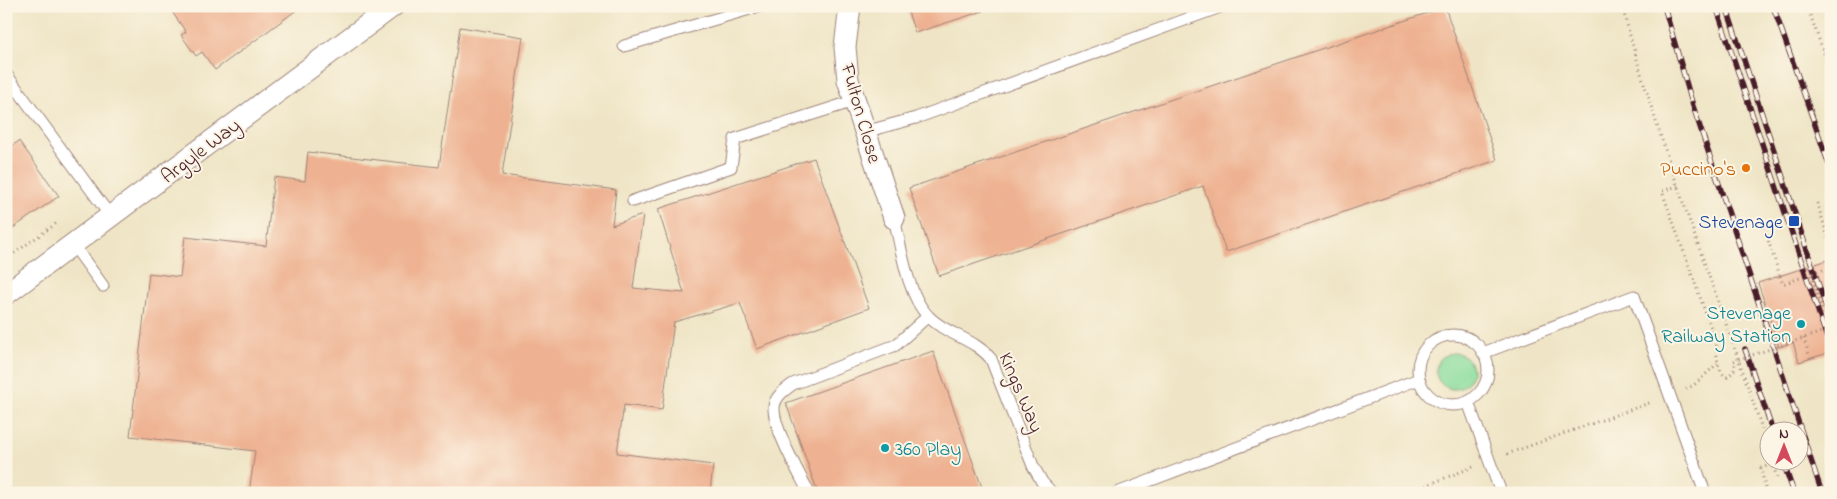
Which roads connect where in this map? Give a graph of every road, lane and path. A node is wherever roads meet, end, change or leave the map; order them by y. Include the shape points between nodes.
1 (393, 6) edge
2 (760, 6) edge
3 (850, 6) edge
4 (1223, 6) edge
5 (1622, 6) edge
6 (1807, 6) edge
7 (624, 46) dead end
8 (1831, 50) edge
9 (1824, 52) junction
10 (1831, 73) edge
11 (6, 74) edge
12 (854, 101) junction
13 (864, 132) junction
14 (1678, 186) junction
15 (633, 201) dead end
16 (1817, 203) dead end
17 (111, 217) junction
18 (894, 218) joint
19 (64, 219) dead end
20 (1762, 222) dead end
21 (74, 246) junction
22 (1831, 246) edge
23 (6, 259) edge
24 (1831, 267) edge
25 (1811, 275) junction
26 (103, 286) dead end
27 (6, 294) edge
28 (928, 316) junction
29 (1830, 329) edge
30 (1804, 338) junction
31 (1483, 353) junction
32 (1739, 359) junction
33 (1811, 362) dead end
34 (1718, 363) junction
35 (1419, 379) junction
36 (1670, 395) junction
37 (1468, 402) junction
38 (1760, 423) edge
39 (1489, 461) junction
40 (1762, 472) edge
41 (1776, 472) edge
42 (1778, 481) dead end
43 (809, 493) edge
44 (1052, 493) edge
45 (1117, 493) edge
46 (1407, 493) edge
47 (1501, 493) edge
48 (1705, 493) edge
49 (1766, 493) edge

1 - 17 street, Argyle Way
2 - 7 lane
3 - 12 street, Fulton Close via 845,66
4 - 13 lane via 916,118
5 - 14 path via 1641,77
6 - 9 path
8 - 9 path
9 - 10 path
11 - 17 lane
12 - 13 street, Fulton Close
12 - 15 lane via 735,139 731,167
13 - 18 street, Fulton Close
14 - 32 path
14 - 34 path via 1662,191 1716,342
16 - 22 path
17 - 21 street, Argyle Way
18 - 28 lane, Kings Way via 910,280 918,302
19 - 23 path
20 - 25 path, bridge via 1783,284
21 - 26 lane
21 - 27 street, Argyle Way
24 - 25 path, bridge
25 - 29 path
28 - 43 lane via 896,345 793,384 780,393 774,406 776,419
28 - 44 lane, Kings Way via 982,348 991,359 1033,466
29 - 30 path, bridge
30 - 32 path, bridge
30 - 33 path
31 - 35 lane via 1467,338 1439,338 1421,354
31 - 36 lane via 1634,296
31 - 37 lane via 1488,370 1485,384
32 - 34 path via 1734,361 1733,373 1727,377
32 - 38 path
34 - 36 path via 1694,386
35 - 37 lane via 1424,391 1435,401 1457,405
35 - 45 lane
36 - 39 path
36 - 48 lane
37 - 39 lane
39 - 46 path
39 - 47 lane
40 - 49 path
41 - 42 path

